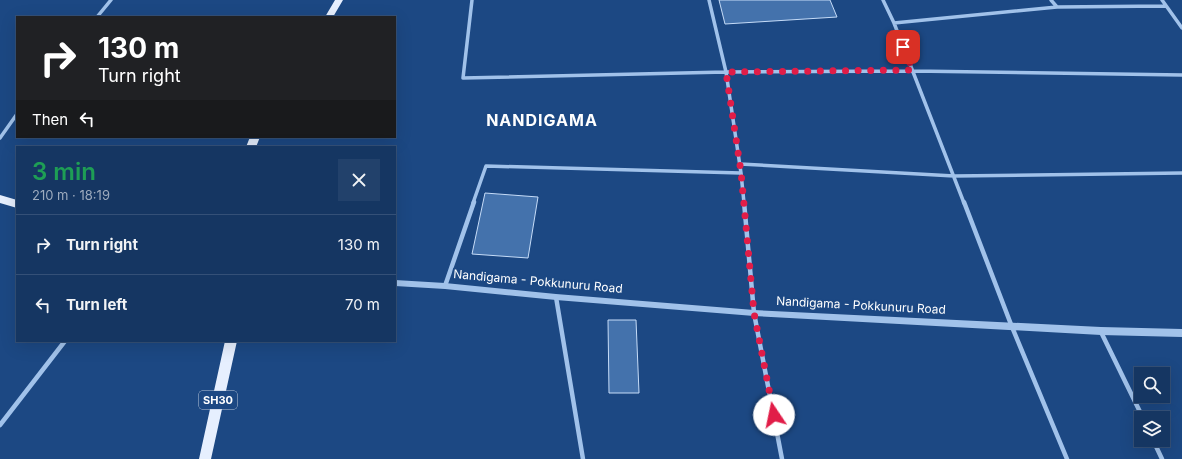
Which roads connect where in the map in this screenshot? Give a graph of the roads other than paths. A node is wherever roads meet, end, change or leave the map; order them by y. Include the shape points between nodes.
1 (111, 0) edge
2 (339, 0) edge
3 (472, 0) edge
4 (709, 0) edge
5 (883, 0) edge
6 (1051, 0) edge
7 (1162, 0) edge
8 (1166, 6) junction
9 (1057, 7) junction
10 (98, 16) edge
11 (330, 16) edge
12 (894, 23) junction
13 (1182, 28) edge
14 (913, 70) junction
15 (726, 72) junction
16 (1182, 75) edge
17 (16, 115) edge
18 (0, 138) edge
19 (740, 164) junction
20 (741, 172) junction
21 (1182, 173) edge
22 (954, 176) junction
23 (0, 199) edge
24 (16, 204) edge
25 (396, 283) edge
26 (445, 286) junction
27 (556, 297) junction
28 (754, 313) junction
29 (1012, 327) junction
30 (1101, 331) junction
31 (1182, 332) edge
32 (64, 342) edge
33 (231, 342) edge
34 (1140, 411) edge
35 (0, 424) edge
36 (1156, 447) edge
37 (205, 459) edge
38 (583, 459) edge
39 (782, 459) edge
40 (1067, 459) edge
41 (1162, 459) edge

1 - 10 street
2 - 11 main road
3 - 15 street via 463,78
4 - 15 street
5 - 12 street
6 - 9 street
7 - 8 street
8 - 9 street
8 - 13 street
9 - 12 street
12 - 14 street
14 - 15 street
14 - 16 street
14 - 22 street
15 - 19 street
17 - 18 street
19 - 20 street
19 - 22 street
20 - 26 street via 486,166
20 - 28 street
21 - 22 street
22 - 29 street
23 - 24 main road
25 - 26 street, Nandigama - Pokkunuru Road
26 - 27 street, Nandigama - Pokkunuru Road
27 - 28 street, Nandigama - Pokkunuru Road
27 - 38 street
28 - 29 street, Nandigama - Pokkunuru Road
28 - 39 street
29 - 30 street, Nandigama - Pokkunuru Road
29 - 40 street
30 - 31 street, Nandigama - Pokkunuru Road
30 - 34 street
32 - 35 street
33 - 37 main road, SH30
36 - 41 street

